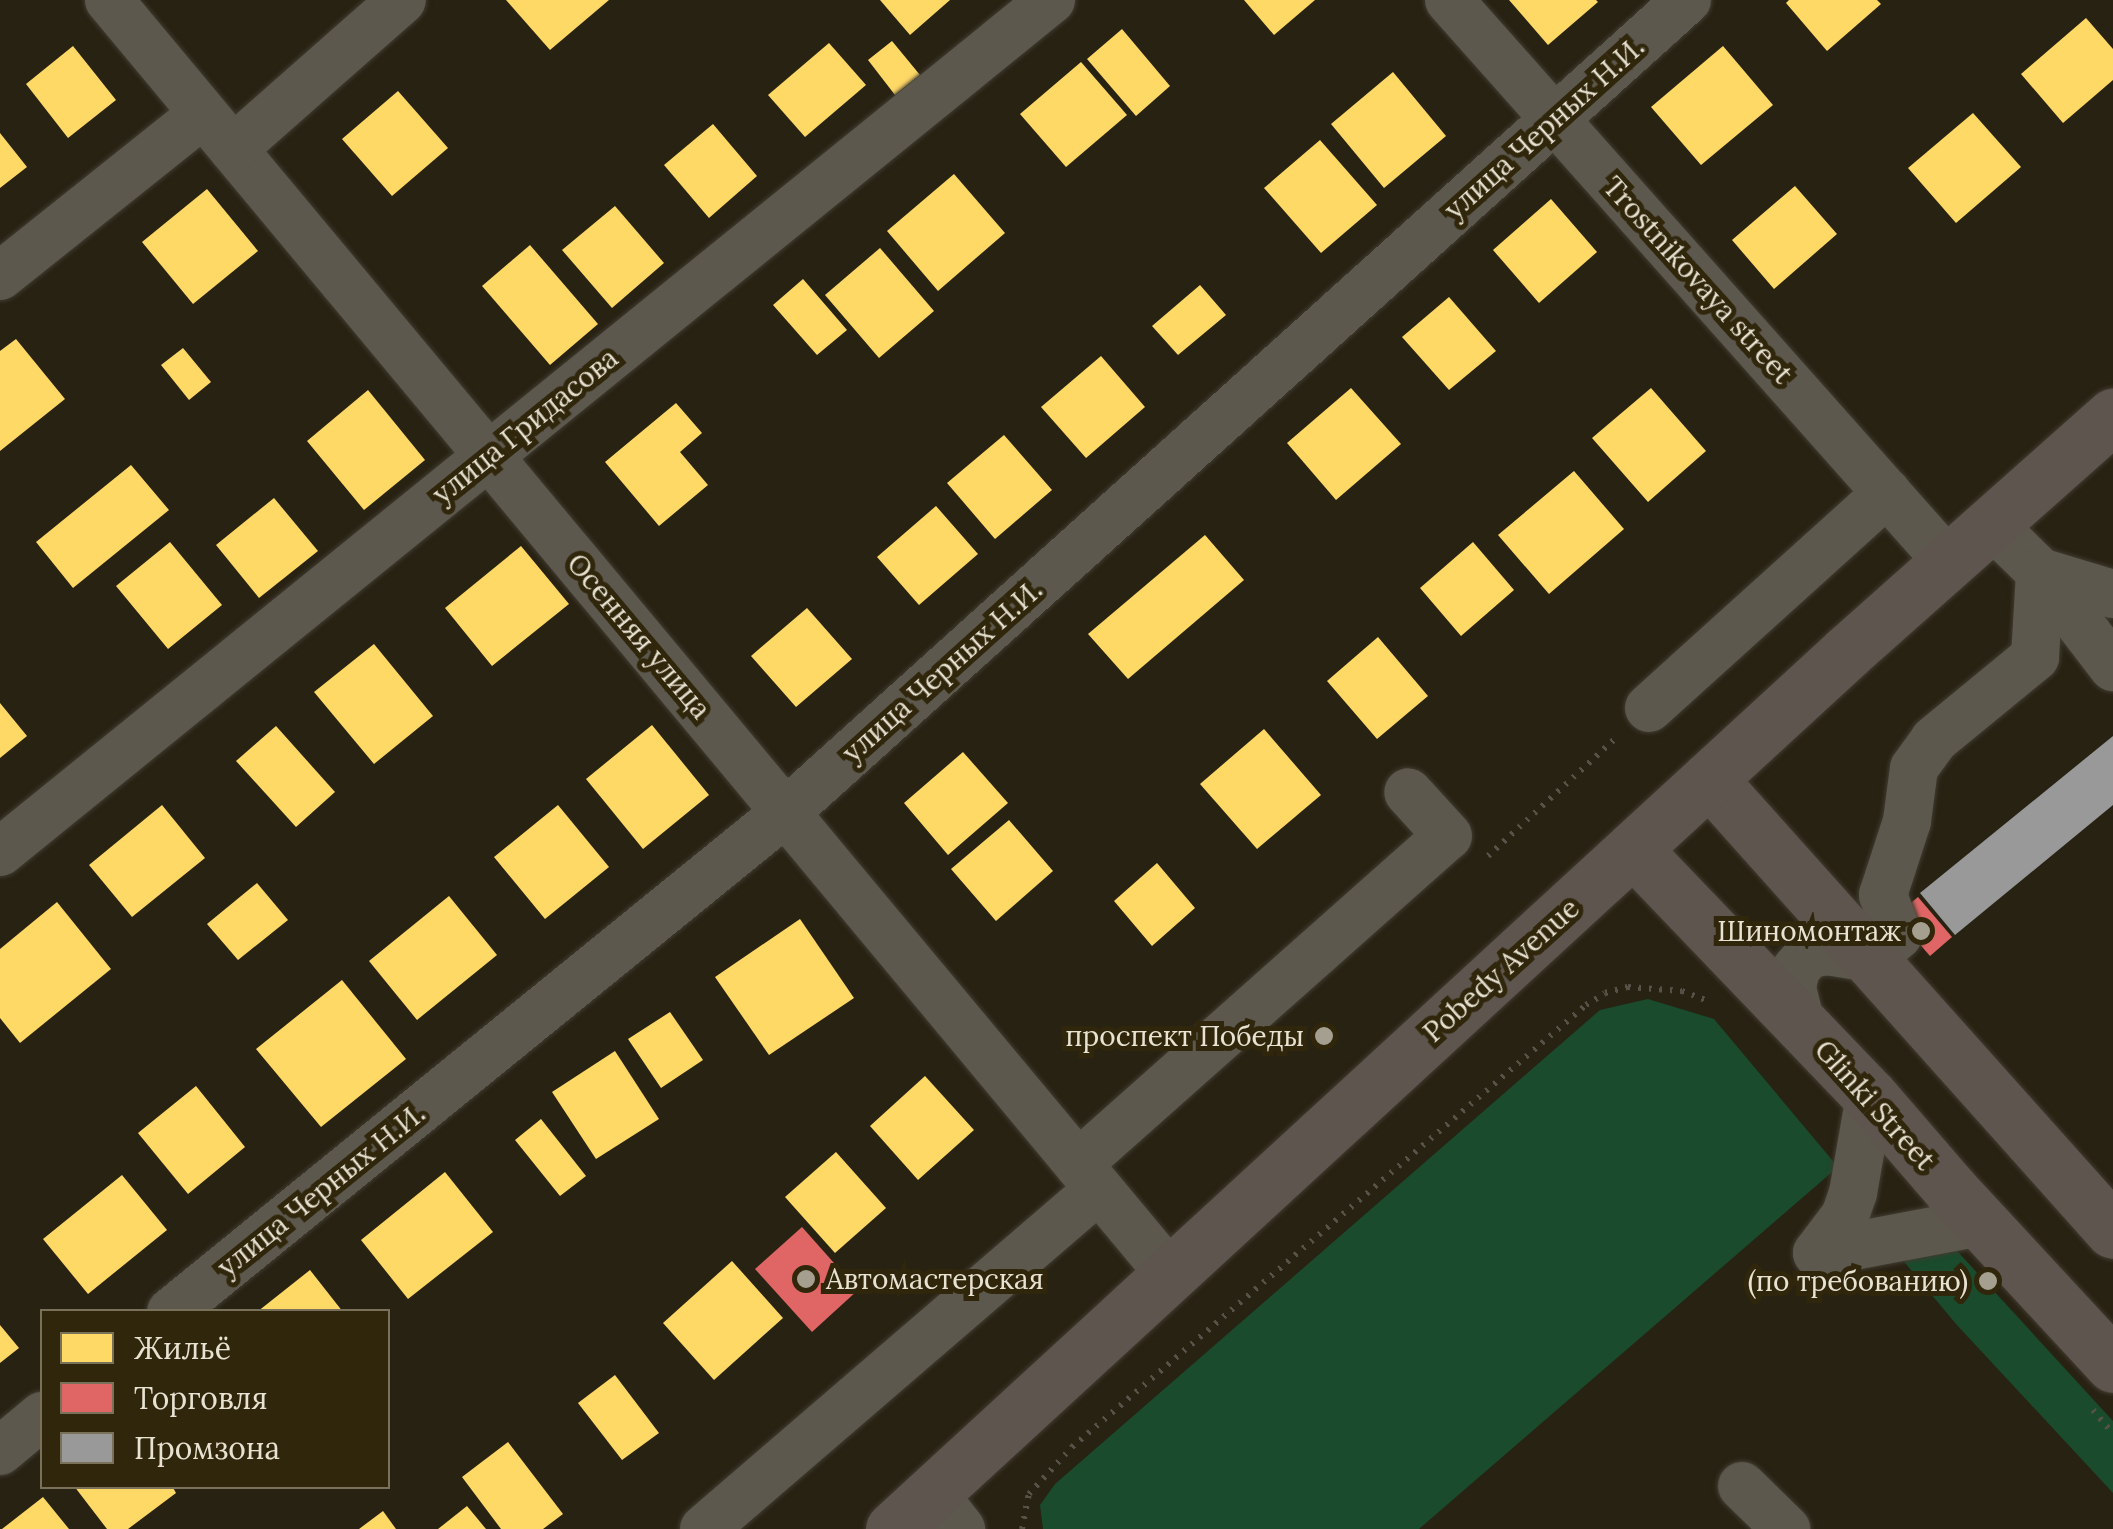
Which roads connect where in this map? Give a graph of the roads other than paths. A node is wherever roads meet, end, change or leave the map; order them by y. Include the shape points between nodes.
1 (109, 0) edge
2 (402, 0) edge
3 (1051, 0) edge
4 (1449, 0) edge
5 (1687, 0) edge
6 (1554, 118) junction
7 (218, 131) junction
8 (0, 276) edge
9 (2113, 416) edge
10 (489, 456) junction
11 (1887, 494) junction
12 (1990, 523) junction
13 (1947, 561) junction
14 (2040, 572) junction
15 (2113, 594) edge
16 (2113, 667) edge
17 (1649, 708) road end
18 (1709, 779) junction
19 (1408, 792) dead end
20 (786, 812) junction
21 (1633, 848) junction
22 (0, 852) edge
23 (1870, 958) junction
24 (1800, 1020) junction
25 (1870, 1096) junction
26 (1088, 1176) junction
27 (2113, 1231) edge
28 (1998, 1239) junction
29 (1169, 1273) junction
30 (176, 1309) edge
31 (2101, 1385) edge
32 (40, 1418) edge
33 (0, 1451) edge
34 (1742, 1486) dead end
35 (947, 1511) edge
36 (704, 1529) edge
37 (893, 1529) edge
38 (1786, 1529) edge

1 - 7 street, Осенняя улица
2 - 7 street
3 - 10 street, улица Гридасова
4 - 6 street, Trostnikovaya street
5 - 6 street, улица Черных Н.И.
6 - 11 street, Trostnikovaya street
6 - 20 street, улица Черных Н.И.
7 - 8 street
7 - 10 street, Осенняя улица
9 - 12 main road, Pobedy Avenue
10 - 20 street, Осенняя улица
10 - 22 street, улица Гридасова
11 - 13 street, Trostnikovaya street
11 - 17 street
12 - 13 main road, Pobedy Avenue
12 - 14 street
13 - 18 main road, Pobedy Avenue
14 - 15 street
14 - 16 street
14 - 23 street via 2036,657 1934,740 1914,768 1907,821 1883,895 1898,935
18 - 21 main road, Pobedy Avenue
18 - 23 main road
19 - 26 street via 1448,836
20 - 26 street, Осенняя улица
20 - 30 street, улица Черных Н.И.
21 - 24 main road, Glinki Street
21 - 29 main road, Pobedy Avenue
23 - 24 street via 1809,954 1792,986
23 - 27 main road
24 - 25 main road, Glinki Street
25 - 28 main road, Glinki Street
25 - 28 street via 1853,1193 1817,1253 1976,1223
26 - 29 street, Осенняя улица
26 - 36 street
28 - 31 main road, Glinki Street
29 - 35 main road, Pobedy Avenue
32 - 33 street
34 - 38 street
35 - 37 main road, Pobedy Avenue

